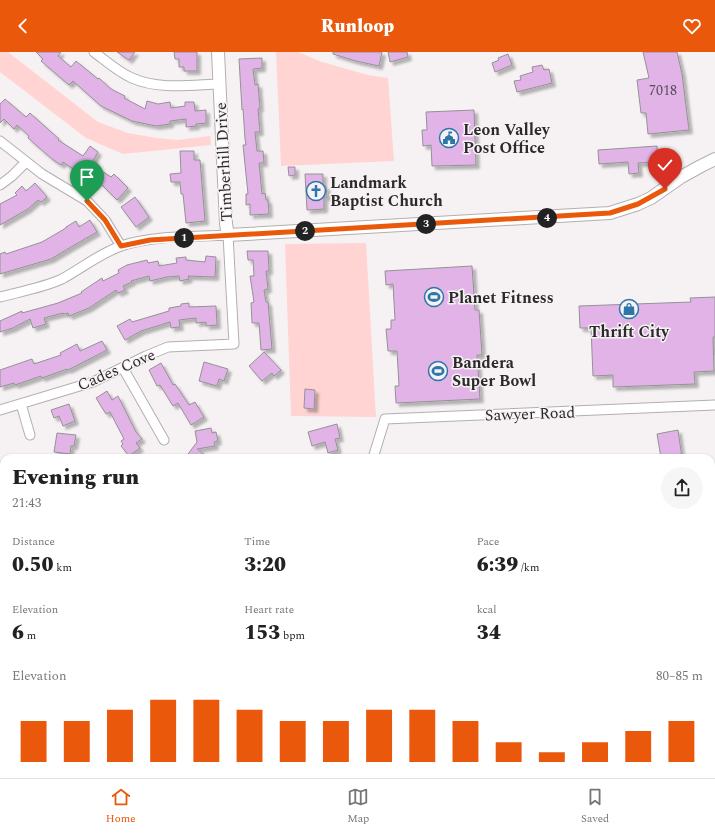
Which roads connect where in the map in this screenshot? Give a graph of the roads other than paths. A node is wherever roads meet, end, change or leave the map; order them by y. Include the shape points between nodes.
1 (94, 52) edge
2 (218, 52) edge
3 (219, 84) junction
4 (0, 141) edge
5 (715, 160) edge
6 (26, 162) junction
7 (0, 185) edge
8 (228, 235) junction
9 (121, 246) junction
10 (0, 297) edge
11 (234, 344) joint
12 (123, 368) junction
13 (21, 404) junction
14 (715, 405) edge
15 (0, 410) edge
16 (30, 435) dead end
17 (164, 440) dead end
18 (374, 454) edge

1 - 3 street via 122,73 147,84
2 - 3 street, Timberhill Drive
3 - 8 street, Timberhill Drive
4 - 6 street
5 - 8 street via 681,176 652,198 610,213
6 - 7 street
6 - 9 street via 51,181 87,201 105,220
8 - 9 street via 150,240
8 - 11 street, Timberhill Drive
9 - 10 street via 100,255 60,279
11 - 12 street, Cades Cove via 168,347
12 - 13 street, Cades Cove via 93,382
12 - 17 street
13 - 15 street, Cades Cove
13 - 16 street
14 - 18 street, Sawyer Road via 385,419

